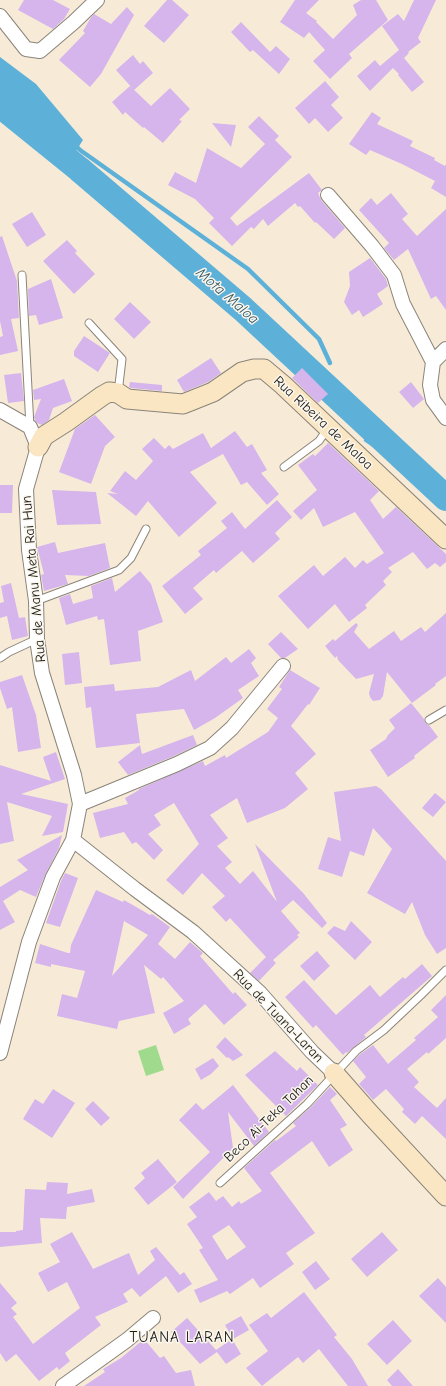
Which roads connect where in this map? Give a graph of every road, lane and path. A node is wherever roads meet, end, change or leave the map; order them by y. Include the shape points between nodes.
1 (97, 0) edge
2 (0, 16) edge
3 (328, 194) dead end
4 (22, 275) dead end
5 (89, 323) dead end
6 (446, 349) edge
7 (433, 362) junction
8 (118, 393) junction
9 (0, 410) edge
10 (446, 418) edge
11 (30, 427) junction
12 (328, 428) junction
13 (38, 447) junction
14 (284, 467) dead end
15 (146, 529) dead end
16 (446, 539) edge
17 (36, 601) junction
18 (37, 639) junction
19 (0, 658) edge
20 (283, 666) dead end
21 (446, 710) edge
22 (429, 720) dead end
23 (80, 804) junction
24 (73, 840) junction
25 (446, 970) edge
26 (0, 1053) edge
27 (334, 1074) junction
28 (220, 1183) dead end
29 (446, 1196) edge
30 (153, 1318) dead end
31 (63, 1386) edge

1 - 2 street via 40,51 26,49
3 - 7 street via 394,275 403,304
4 - 11 lane
5 - 8 lane via 122,359
6 - 7 street
7 - 10 street via 430,384 433,400
8 - 12 street, Rua Ribeira de Maloa via 127,399 183,404 213,392 242,372 264,369
8 - 13 street via 109,392 102,396 44,436
9 - 11 street
11 - 13 street
12 - 14 lane via 319,440
12 - 16 street, Rua Ribeira de Maloa
13 - 17 street, Rua de Manu Meta Rai Hun via 26,489 29,550
15 - 17 lane via 131,558 119,570
17 - 18 street, Rua de Manu Meta Rai Hun
18 - 19 lane
18 - 23 street, Rua de Manu Meta Rai Hun via 42,674 74,775
20 - 23 street via 232,728 210,748
21 - 22 lane
23 - 24 street, Rua de Manu Meta Rai Hun
24 - 26 street, Rua de Manu Meta Rai Hun via 53,877 29,942
24 - 27 street, Rua de Tuana-Laran via 193,932 260,993
25 - 27 lane, Beco Ai-Teka Tahan
27 - 28 lane, Beco Ai-Teka Tahan via 307,1104
27 - 29 street, Rua de Tuana-Laran
30 - 31 street

